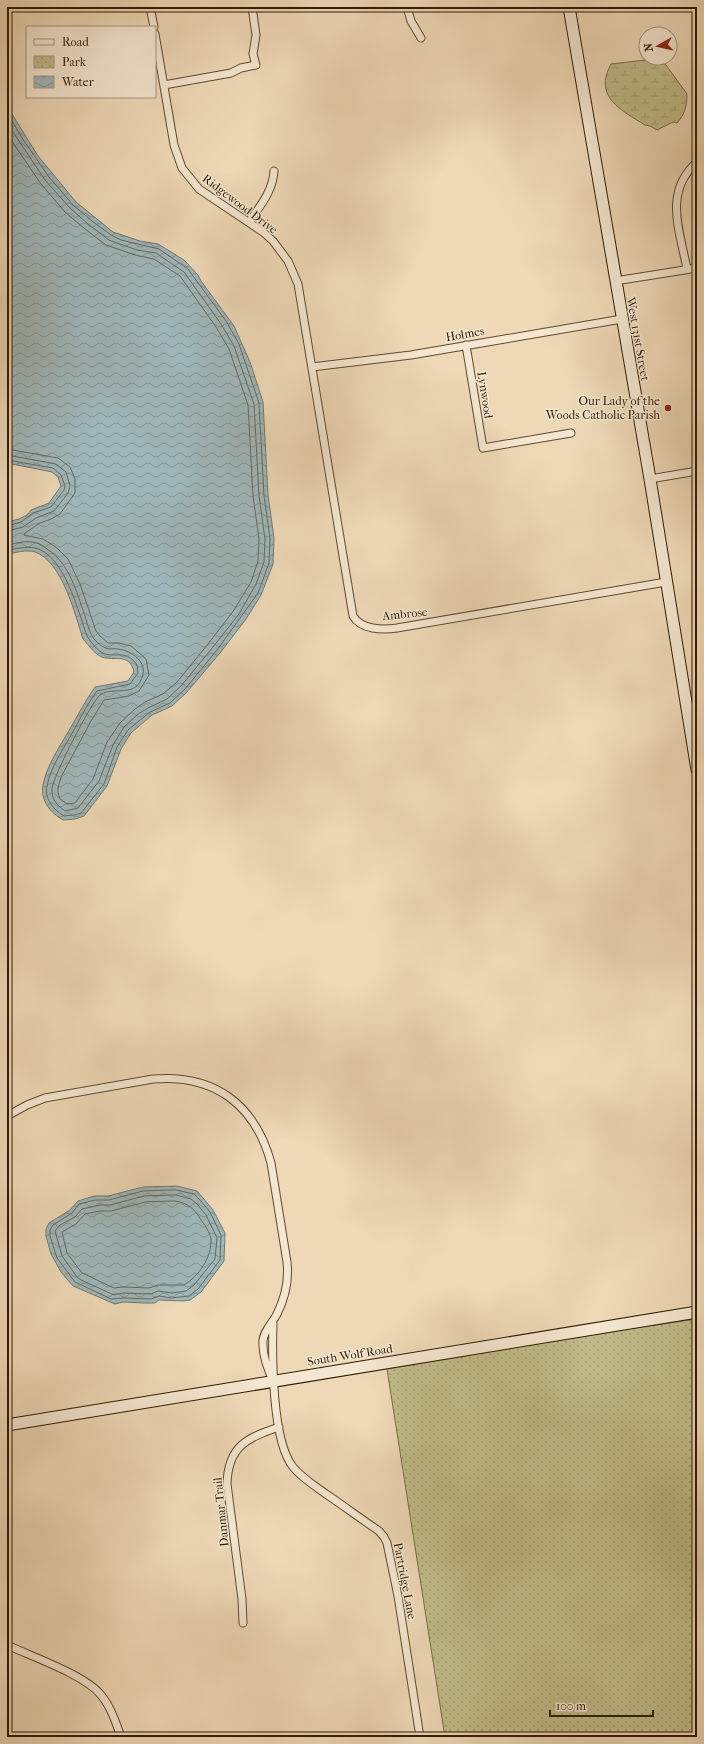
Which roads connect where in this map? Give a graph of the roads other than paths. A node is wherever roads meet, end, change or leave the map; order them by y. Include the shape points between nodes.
1 (150, 7) edge
2 (252, 7) edge
3 (407, 7) edge
4 (569, 7) edge
5 (154, 26) edge
6 (421, 38) dead end
7 (156, 40) edge
8 (164, 85) junction
9 (697, 162) edge
10 (274, 171) dead end
11 (249, 222) junction
12 (697, 268) edge
13 (687, 270) junction
14 (615, 281) junction
15 (622, 319) junction
16 (466, 345) junction
17 (312, 367) junction
18 (571, 433) dead end
19 (697, 471) edge
20 (650, 479) junction
21 (666, 582) junction
22 (697, 770) edge
23 (7, 1116) edge
24 (697, 1312) edge
25 (273, 1381) junction
26 (7, 1425) edge
27 (279, 1427) junction
28 (243, 1623) dead end
29 (7, 1646) edge
30 (121, 1737) edge
31 (420, 1737) edge

1 - 5 street
2 - 8 street via 256,35 253,54 256,65 231,73
3 - 6 street via 411,21
4 - 14 street, West 131st Street
7 - 8 street, Ridgewood Drive
8 - 11 street, Ridgewood Drive via 174,145 182,168 199,189
9 - 13 street via 683,177 676,198
10 - 11 street via 274,182
11 - 17 street, Ridgewood Drive via 273,241 293,271 298,284
12 - 13 street
13 - 14 street
14 - 15 street, West 131st Street
15 - 16 street, Holmes
15 - 20 street, West 131st Street
16 - 17 street, Holmes via 399,357
16 - 18 street, Lynwood via 483,448
17 - 21 street, Ambrose via 353,616 360,624 367,627 397,628
19 - 20 street
20 - 21 street, West 131st Street
21 - 22 street, West 131st Street
23 - 25 street, Partridge Lane via 27,1105 57,1095 167,1078 197,1082 222,1091 232,1099 257,1126 267,1149 288,1273 284,1296 273,1322
24 - 25 street, South Wolf Road
25 - 26 street, South Wolf Road
25 - 27 street, Partridge Lane
27 - 28 street, Danmar Trail via 246,1441 234,1454 227,1472 226,1484
27 - 31 street, Partridge Lane via 283,1448 292,1467 384,1537 398,1596
29 - 30 street via 89,1683 103,1697

